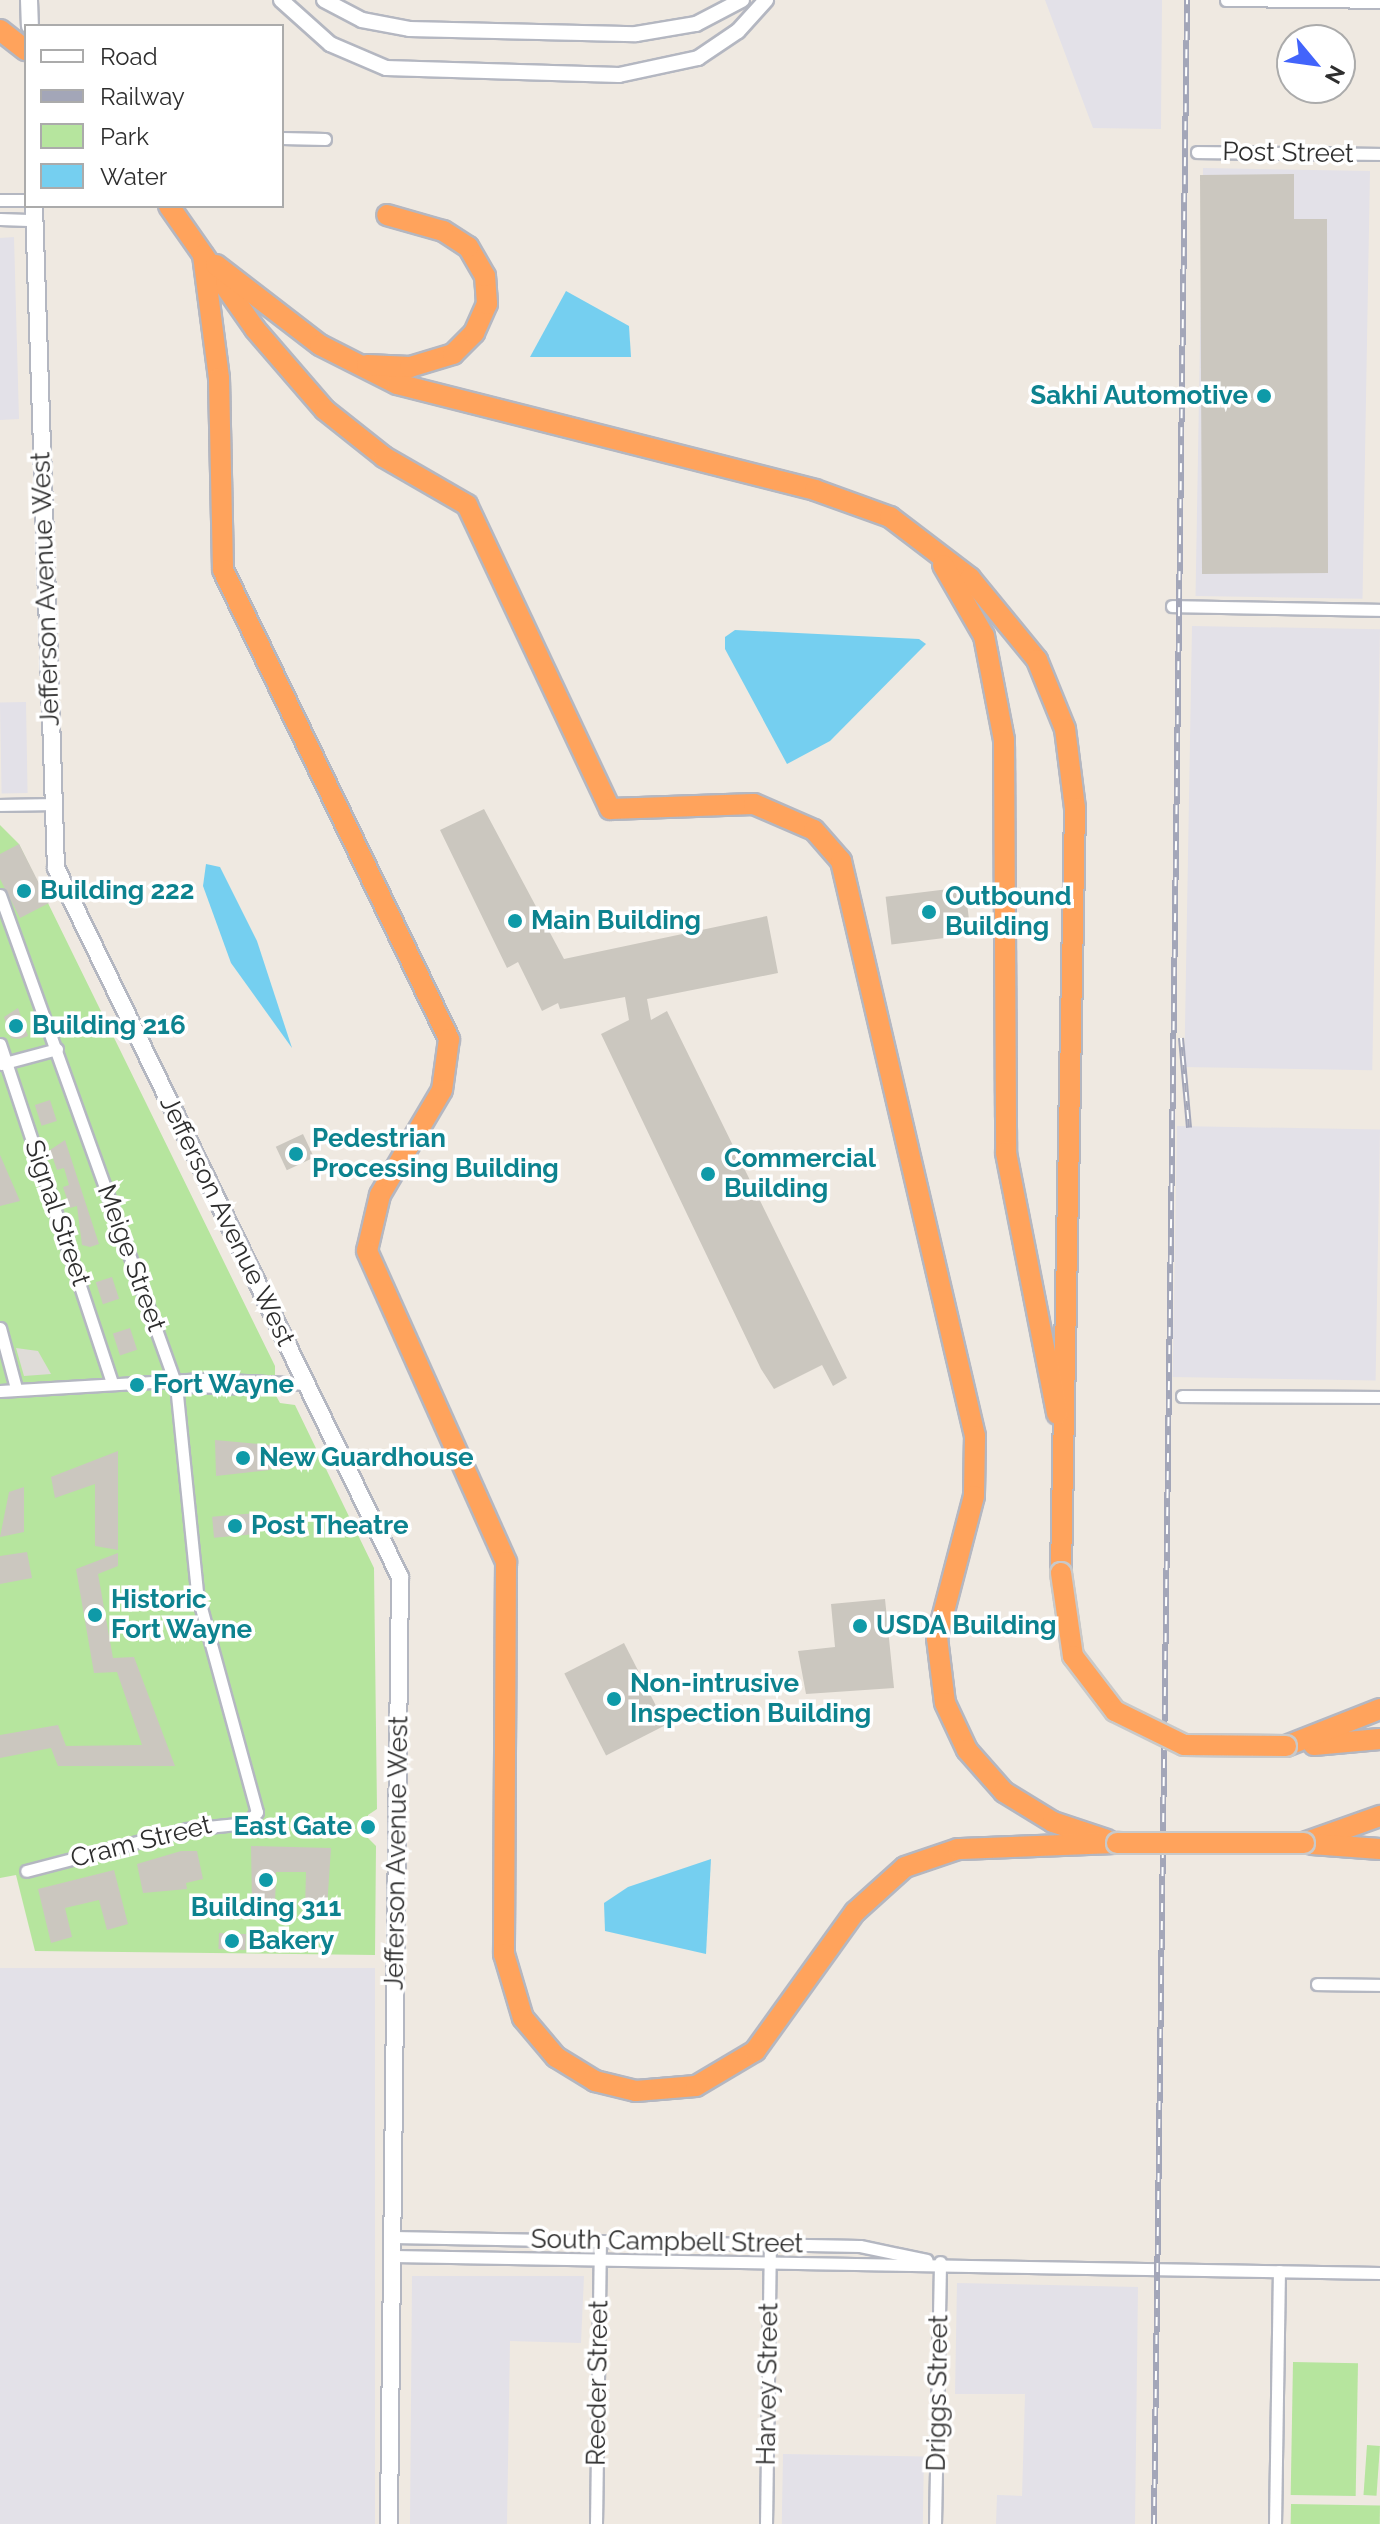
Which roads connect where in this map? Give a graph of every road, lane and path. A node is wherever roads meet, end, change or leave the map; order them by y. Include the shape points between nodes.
1 (29, 0) edge
2 (281, 0) edge
3 (324, 0) edge
4 (742, 0) edge
5 (766, 0) edge
6 (1226, 0) edge
7 (1380, 2) edge
8 (30, 24) edge
9 (0, 30) edge
10 (24, 48) edge
11 (284, 138) edge
12 (325, 139) dead end
13 (1197, 152) dead end
14 (1380, 154) edge
15 (0, 200) edge
16 (24, 200) edge
17 (170, 208) edge
18 (34, 213) edge
19 (387, 215) dead end
20 (0, 219) edge
21 (203, 255) junction
22 (341, 358) junction
23 (916, 534) junction
24 (1172, 606) dead end
25 (1380, 610) edge
26 (52, 804) junction
27 (0, 805) edge
28 (0, 895) edge
29 (0, 1044) edge
30 (57, 1049) junction
31 (3, 1063) edge
32 (0, 1328) edge
33 (112, 1382) junction
34 (308, 1384) junction
35 (176, 1385) junction
36 (16, 1388) junction
37 (0, 1391) edge
38 (1182, 1396) dead end
39 (1380, 1397) edge
40 (1065, 1461) junction
41 (1380, 1709) edge
42 (1380, 1739) edge
43 (1286, 1746) junction
44 (1380, 1816) edge
45 (255, 1818) joint
46 (1117, 1843) junction
47 (1304, 1843) junction
48 (1380, 1849) edge
49 (26, 1871) dead end
50 (1317, 1984) dead end
51 (1380, 1985) edge
52 (393, 2237) junction
53 (600, 2241) junction
54 (770, 2244) junction
55 (393, 2256) junction
56 (600, 2260) junction
57 (940, 2262) junction
58 (770, 2263) junction
59 (1279, 2271) junction
60 (1380, 2273) edge
61 (389, 2524) edge
62 (596, 2524) edge
63 (766, 2524) edge
64 (935, 2524) edge
65 (1275, 2524) edge

1 - 8 main road
2 - 5 street via 330,44 386,68 619,75 698,58 738,31
3 - 4 street via 362,20 409,29 636,34 696,24
6 - 7 street
9 - 10 highway
11 - 12 street
13 - 14 street, Post Street
15 - 16 street
17 - 21 highway
18 - 20 street
18 - 26 main road, Jefferson Avenue West
19 - 22 highway via 443,231 468,247 487,284 483,318 459,350 421,365 378,367
21 - 22 highway
21 - 46 highway via 255,329 325,410 473,513 610,809 727,802 765,807 814,830 846,871 975,1436 974,1496 937,1638 941,1689 957,1733 981,1769 1015,1801 1053,1822
21 - 46 highway via 219,378 223,570 449,1039 442,1090 380,1195 367,1251 506,1562 504,1938 515,2000 540,2041 584,2076 636,2091 696,2086 755,2051 855,1912 905,1867 958,1849
22 - 23 highway via 414,390 836,496
23 - 40 highway via 974,610 995,682 1008,810 1006,1153
23 - 40 highway via 983,590 1028,647 1058,708 1071,759
24 - 25 street
26 - 27 street
26 - 34 main road, Jefferson Avenue West via 59,877
28 - 30 street, Meige Street
29 - 31 street, Signal Street
30 - 31 street
30 - 35 street, Meige Street
31 - 33 street, Signal Street
32 - 36 street
33 - 35 street
33 - 36 street
34 - 35 street via 204,1379
34 - 52 main road, Jefferson Avenue West via 400,1577
35 - 45 street, Meige Street via 197,1593 257,1805
36 - 37 street
38 - 39 street
40 - 43 highway, bridge via 1061,1573 1073,1656 1115,1711 1149,1733 1196,1747
41 - 43 highway
42 - 43 highway
44 - 47 highway
45 - 49 street, Cram Street
46 - 47 highway, bridge
47 - 48 highway
50 - 51 street
52 - 53 street, South Campbell Street
52 - 55 main road, Jefferson Avenue West
53 - 54 street, South Campbell Street
53 - 56 street, Reeder Street
54 - 57 street, South Campbell Street via 860,2246
54 - 58 street, Harvey Street
55 - 56 street, South Campbell Street
55 - 61 main road, Jefferson Avenue West
56 - 58 street, South Campbell Street
56 - 62 street, Reeder Street
57 - 58 street, South Campbell Street
57 - 59 street, South Campbell Street
57 - 64 street, Driggs Street
58 - 63 street, Harvey Street
59 - 60 street, South Campbell Street
59 - 65 street

